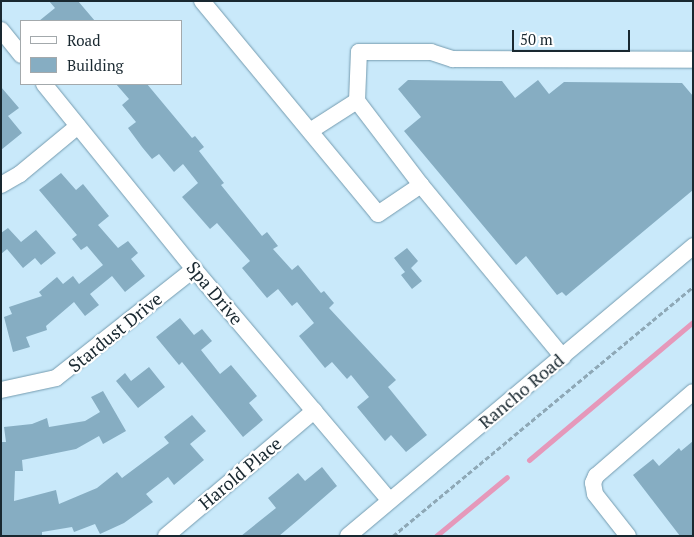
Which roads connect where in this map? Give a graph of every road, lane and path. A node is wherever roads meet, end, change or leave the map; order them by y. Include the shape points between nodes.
1 (202, 1) edge
2 (1, 30) edge
3 (20, 54) edge
4 (693, 60) edge
5 (45, 85) edge
6 (357, 101) junction
7 (78, 126) junction
8 (310, 132) junction
9 (1, 185) edge
10 (421, 185) junction
11 (693, 246) edge
12 (194, 269) junction
13 (693, 287) edge
14 (563, 356) junction
15 (1, 390) edge
16 (693, 392) edge
17 (314, 411) junction
18 (389, 500) junction
19 (166, 536) edge
20 (348, 536) edge
21 (393, 536) edge
22 (628, 536) edge

1 - 8 street
2 - 3 street
4 - 6 street via 453,59 431,52 359,52
5 - 7 street, Spa Drive
6 - 8 street
6 - 10 street
7 - 9 street via 20,174
7 - 12 street, Spa Drive
8 - 10 street via 378,214
10 - 14 street
11 - 14 street, Rancho Road
12 - 15 street, Stardust Drive via 56,378
12 - 17 street, Spa Drive
13 - 21 path
14 - 18 street, Rancho Road
16 - 22 street via 596,476 593,483 595,494
17 - 18 street, Spa Drive
17 - 19 street, Harold Place
18 - 20 street, Rancho Road

